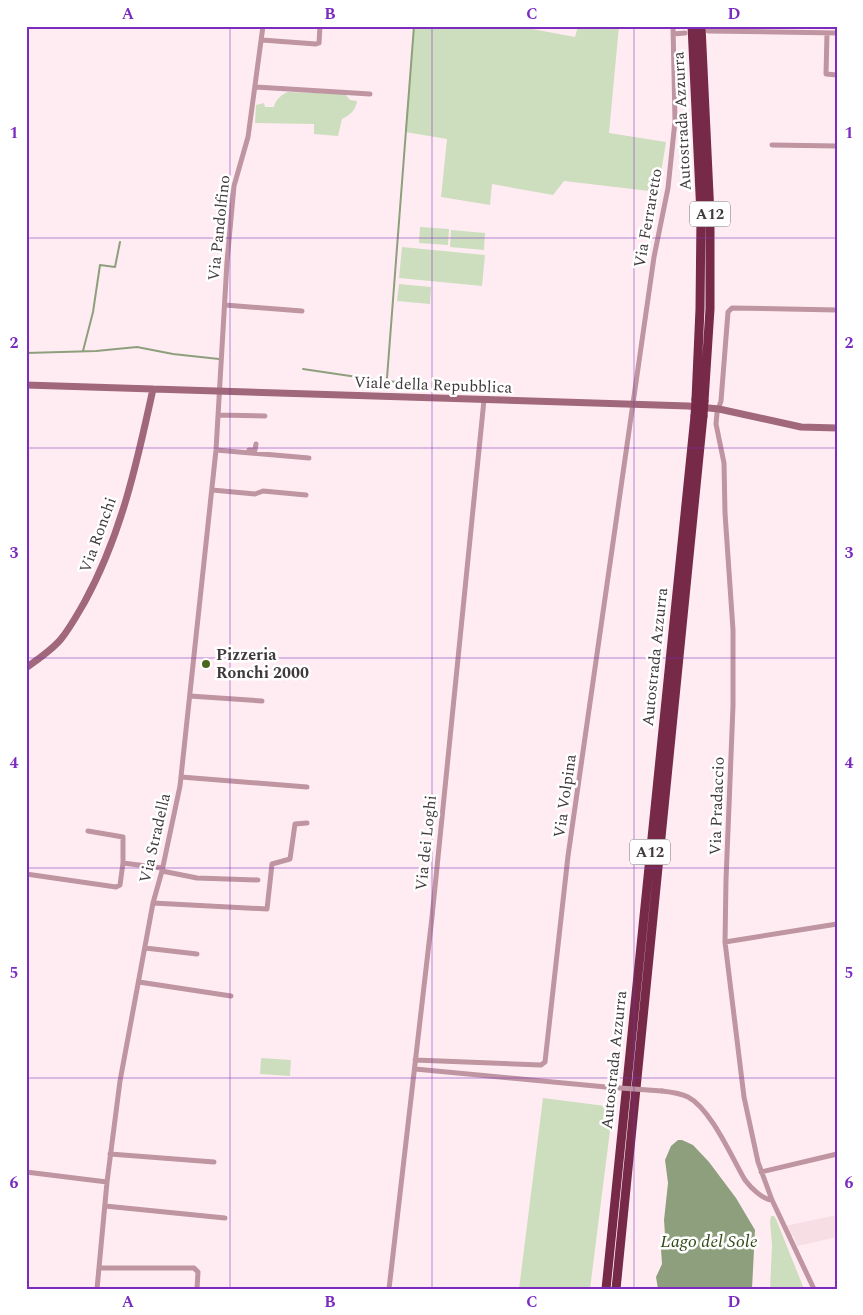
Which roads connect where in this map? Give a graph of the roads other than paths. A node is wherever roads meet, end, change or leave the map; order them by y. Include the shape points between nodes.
1 (263, 26) edge
2 (320, 26) edge
3 (673, 26) edge
4 (692, 26) edge
5 (704, 29) edge
6 (827, 33) junction
7 (837, 33) edge
8 (674, 34) junction
9 (685, 34) dead end
10 (262, 40) junction
11 (837, 75) edge
12 (256, 87) junction
13 (370, 94) dead end
14 (772, 145) dead end
15 (837, 146) edge
16 (225, 305) junction
17 (837, 310) edge
18 (302, 311) dead end
19 (26, 385) edge
20 (153, 389) junction
21 (220, 391) junction
22 (484, 400) junction
23 (700, 400) junction
24 (632, 405) junction
25 (719, 409) junction
26 (218, 414) junction
27 (265, 416) dead end
28 (699, 416) junction
29 (837, 428) edge
30 (256, 444) dead end
31 (216, 449) junction
32 (310, 458) dead end
33 (212, 490) junction
34 (306, 496) dead end
35 (26, 668) edge
36 (190, 696) junction
37 (262, 701) dead end
38 (181, 777) junction
39 (307, 787) dead end
40 (306, 823) dead end
41 (88, 831) dead end
42 (123, 863) junction
43 (162, 870) junction
44 (26, 874) edge
45 (258, 880) dead end
46 (153, 903) junction
47 (837, 924) edge
48 (725, 942) junction
49 (145, 948) junction
50 (197, 954) dead end
51 (139, 982) junction
52 (231, 996) dead end
53 (415, 1060) junction
54 (415, 1069) junction
55 (110, 1154) junction
56 (837, 1154) edge
57 (214, 1162) dead end
58 (26, 1172) edge
59 (761, 1172) junction
60 (107, 1182) junction
61 (772, 1200) junction
62 (105, 1206) junction
63 (225, 1218) dead end
64 (99, 1268) junction
65 (97, 1289) edge
66 (197, 1289) edge
67 (389, 1289) edge
68 (606, 1289) edge
69 (616, 1289) edge
70 (814, 1289) edge

1 - 10 street, Via Pandolfino
2 - 10 street via 316,44
3 - 8 street, Via Ferraretto
4 - 23 highway, Autostrada Azzurra / A12 via 701,216
5 - 6 street
5 - 23 highway, Autostrada Azzurra / A12 via 710,309
6 - 7 street
6 - 11 street via 826,74
8 - 9 street
8 - 24 street, Via Ferraretto via 675,122 668,188 654,257
10 - 12 street, Via Pandolfino
12 - 13 street
12 - 16 street, Via Pandolfino via 248,137 234,186
14 - 15 street
16 - 18 street
16 - 21 street, Via Pandolfino
17 - 25 street, Via Pradaccio via 729,309
19 - 20 main road, Viale della Repubblica
20 - 21 main road, Viale della Repubblica
20 - 35 main road, Via Ronchi via 138,456 109,553 69,628 60,640
21 - 22 main road, Viale della Repubblica
21 - 26 street, Via Stradella
22 - 24 main road, Viale della Repubblica
22 - 53 street, Via dei Loghi
23 - 28 highway, Autostrada Azzurra / A12, bridge
24 - 25 main road, Viale della Repubblica
24 - 53 street, Via Volpina via 568,856 545,1062 541,1065
25 - 29 main road, Viale della Repubblica via 802,427
25 - 48 street, Via Pradaccio via 716,424 724,463 733,640
26 - 27 street
26 - 31 street, Via Stradella
28 - 68 highway, Autostrada Azzurra / A12
28 - 69 highway, Autostrada Azzurra / A12
30 - 31 street via 255,450
31 - 32 street
31 - 33 street, Via Stradella
33 - 34 street
33 - 36 street, Via Stradella
36 - 37 street
36 - 38 street, Via Stradella
38 - 39 street
38 - 43 street, Via Stradella
40 - 46 street via 295,824 290,859 272,864 267,910
41 - 42 street via 122,837
42 - 43 street
42 - 44 street via 120,884 116,887
43 - 45 street via 197,878
43 - 46 street, Via Stradella
46 - 49 street, Via Stradella
47 - 48 street
48 - 59 street, Via Pradaccio via 744,1097
49 - 50 street
49 - 51 street, Via Stradella
51 - 52 street
51 - 55 street, Via Stradella
53 - 54 street, Via dei Loghi
54 - 61 street, bridge via 674,1092 700,1106 745,1180
54 - 67 street, Via dei Loghi
55 - 57 street
55 - 60 street, Via Stradella
56 - 59 street
58 - 60 street
59 - 61 street, Via Pradaccio
60 - 62 street, Via Stradella
61 - 70 street, Via Pradaccio
62 - 63 street
62 - 64 street, Via Stradella
64 - 65 street, Via Stradella
64 - 66 street via 194,1268 198,1272

